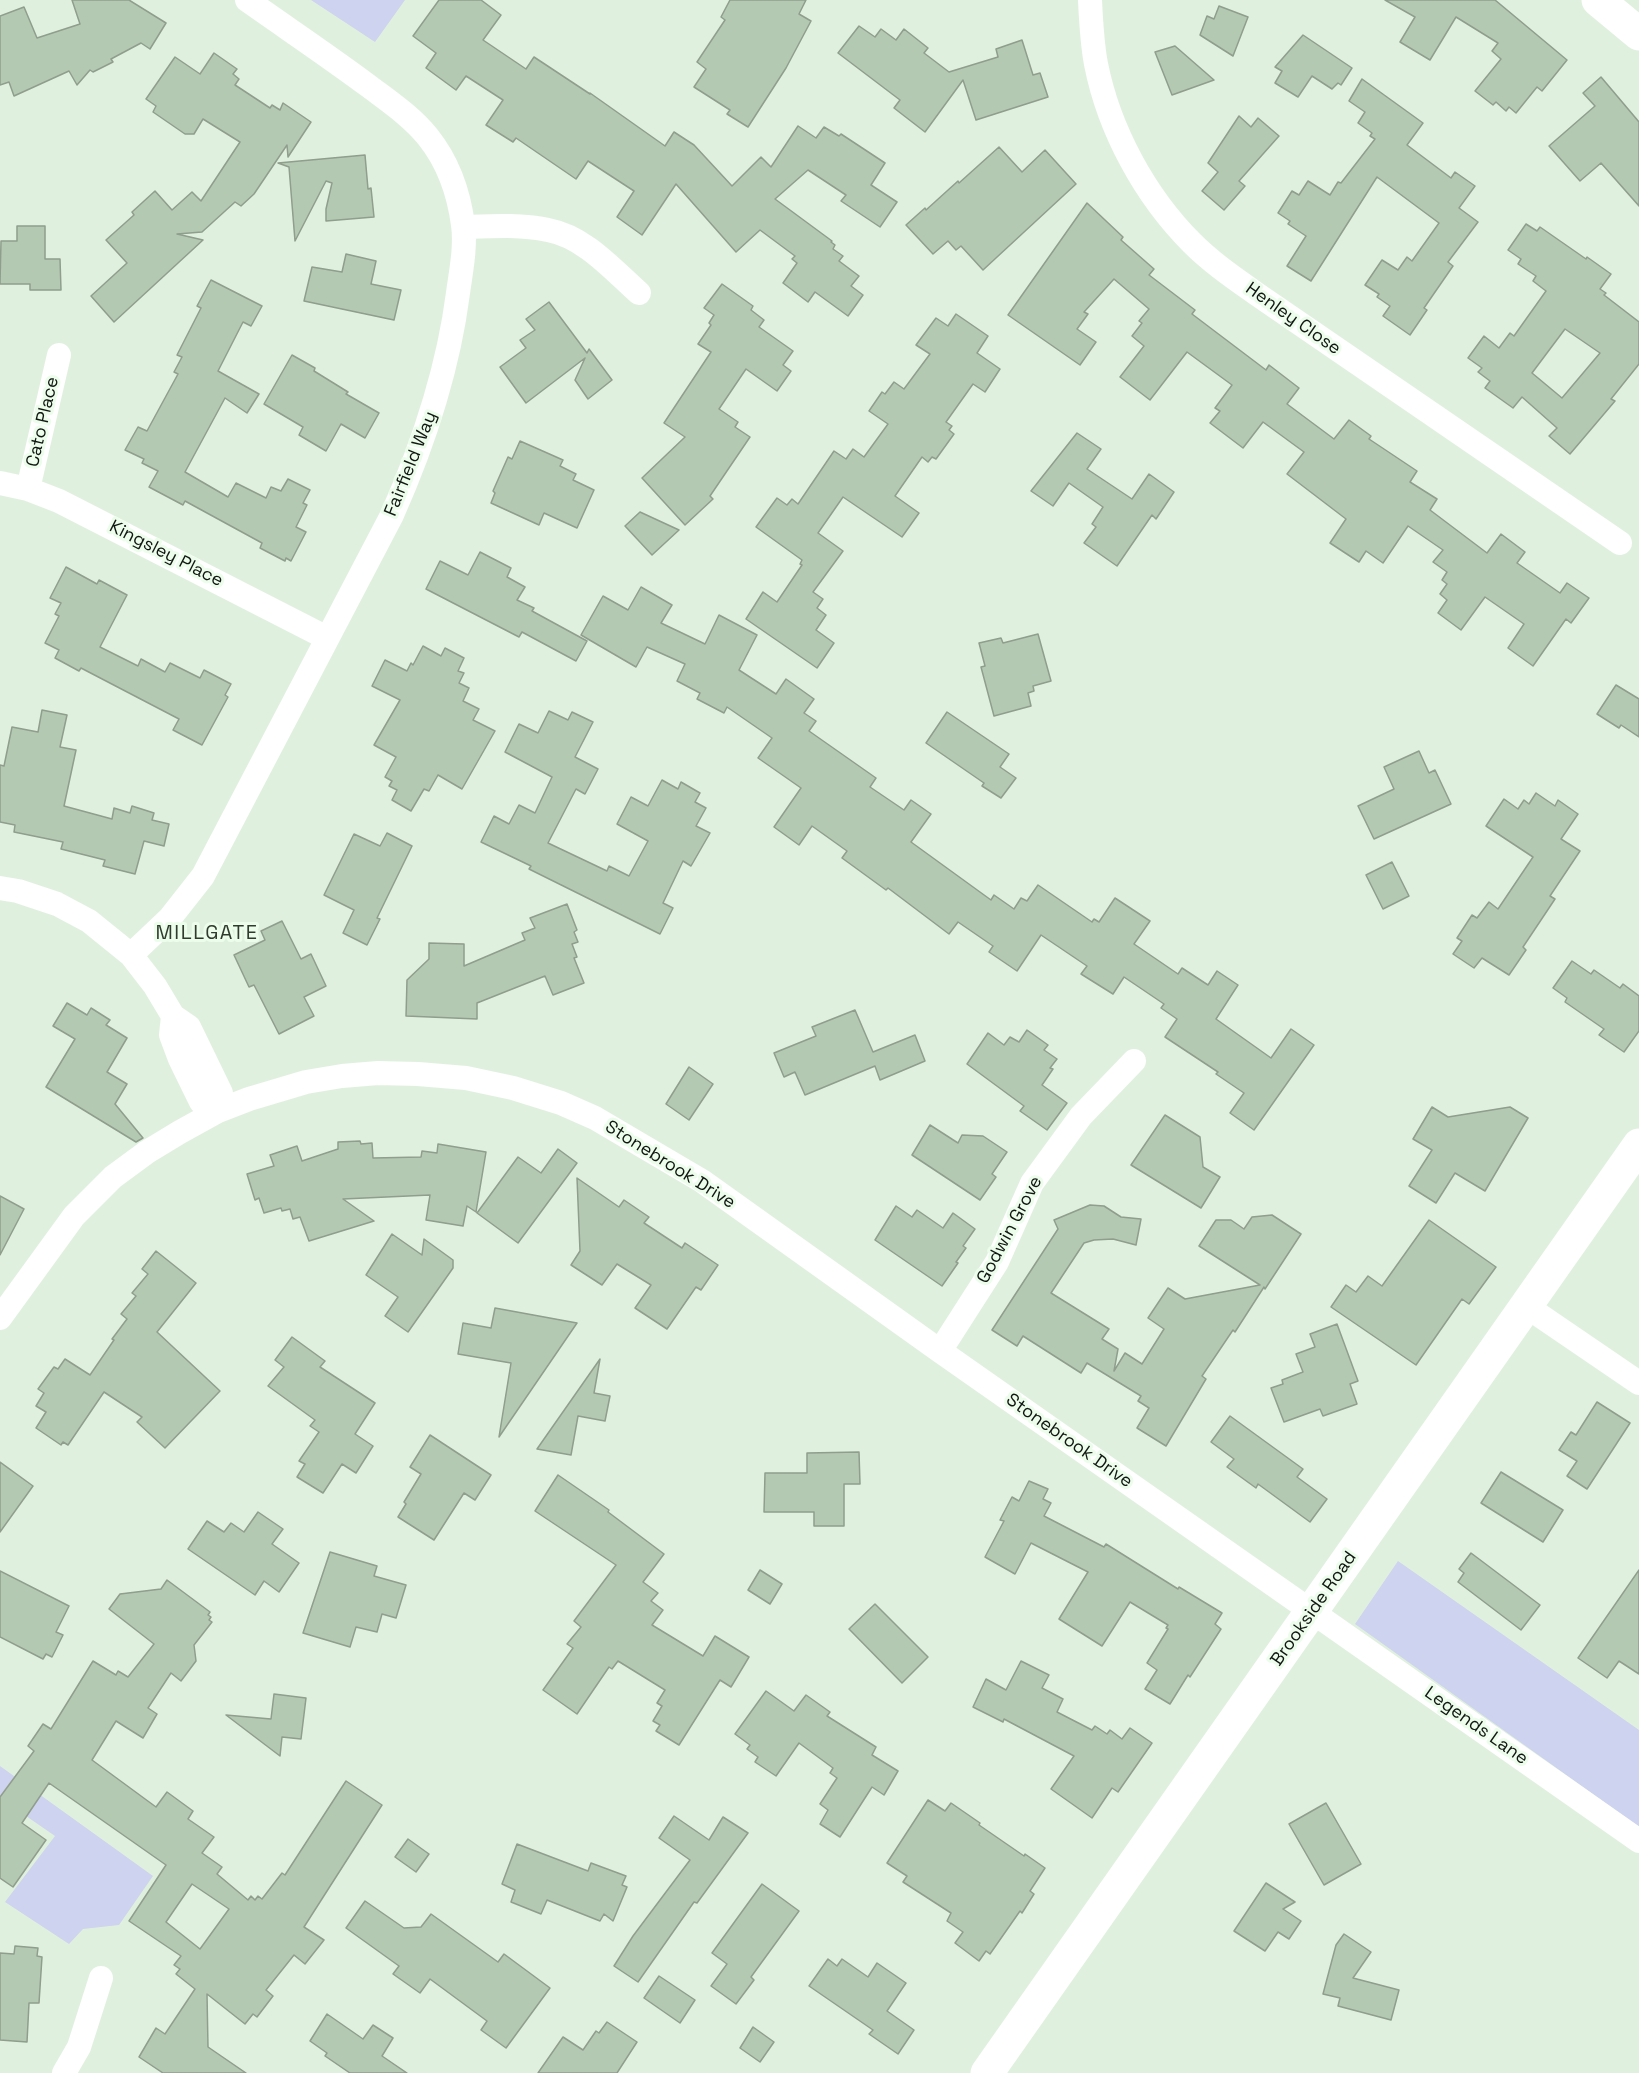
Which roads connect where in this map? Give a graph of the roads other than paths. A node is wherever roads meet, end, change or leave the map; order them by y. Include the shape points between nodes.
1 (247, 0) edge
2 (1090, 0) edge
3 (1598, 0) edge
4 (1639, 34) edge
5 (464, 227) junction
6 (639, 293) dead end
7 (59, 355) dead end
8 (0, 483) edge
9 (28, 489) junction
10 (1620, 543) dead end
11 (327, 638) junction
12 (0, 888) edge
13 (131, 955) junction
14 (1134, 1061) dead end
15 (218, 1111) junction
16 (1639, 1145) edge
17 (1526, 1306) junction
18 (0, 1318) edge
19 (940, 1351) junction
20 (1639, 1383) edge
21 (1312, 1611) junction
22 (1639, 1841) edge
23 (101, 1978) dead end
24 (64, 2073) edge
25 (987, 2073) edge

1 - 5 street, Fairfield Way via 411,118 443,160 457,192
2 - 10 street, Henley Close via 1096,64 1114,122 1149,189 1194,244 1261,297
3 - 4 street
5 - 6 street via 521,226 549,230 579,242
5 - 11 street, Fairfield Way via 454,321 425,435 392,514
7 - 9 street, Cato Place
8 - 9 street, Kingsley Place
9 - 11 street, Kingsley Place via 102,521
11 - 13 street, Fairfield Way via 203,876 170,918
12 - 13 street via 57,904 89,921
13 - 15 street via 173,1016 171,1035 201,1102
14 - 19 street, Godwin Grove via 1081,1116 1032,1183 997,1262
15 - 18 street, Stonebrook Drive via 147,1152 113,1178 74,1216
15 - 19 street, Stonebrook Drive via 306,1082 378,1074 466,1078 561,1103 595,1118 702,1180
16 - 17 street, Brookside Road
17 - 20 street
17 - 21 street, Brookside Road
19 - 21 street, Stonebrook Drive
21 - 22 street, Legends Lane
21 - 25 street, Brookside Road
23 - 24 street via 79,2047

